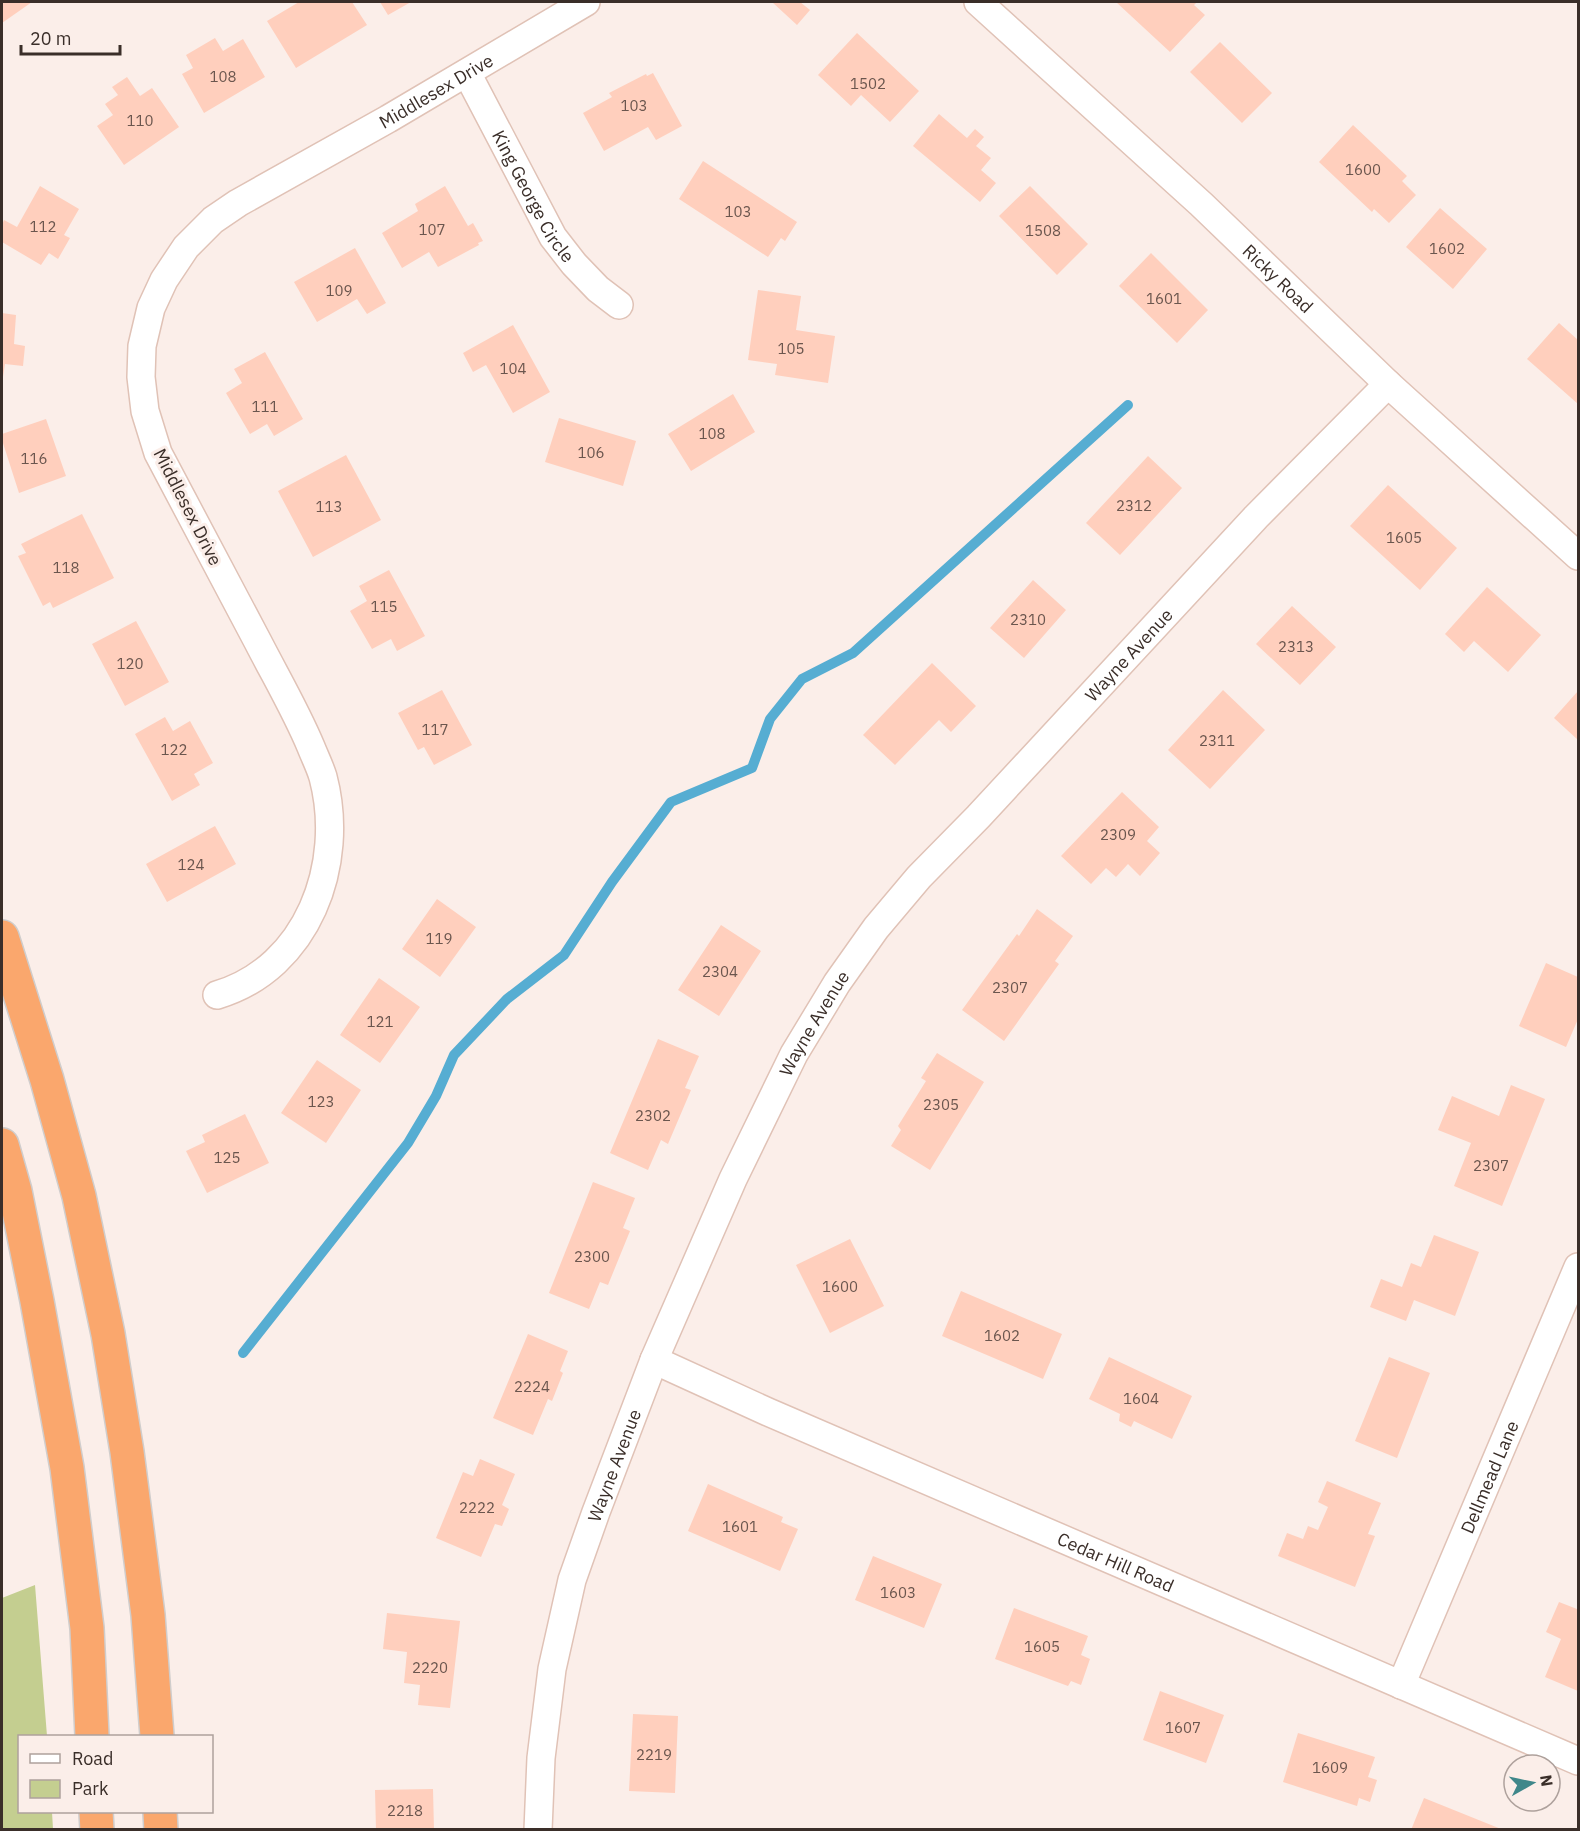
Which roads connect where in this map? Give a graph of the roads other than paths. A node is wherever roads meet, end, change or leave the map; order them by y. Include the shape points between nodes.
1 (586, 2) edge
2 (978, 2) edge
3 (467, 73) junction
4 (619, 304) dead end
5 (1388, 384) junction
6 (1578, 556) edge
7 (2, 937) edge
8 (217, 995) dead end
9 (2, 1145) edge
10 (2, 1215) edge
11 (1578, 1268) edge
12 (37, 1302) junction
13 (654, 1360) junction
14 (1401, 1685) junction
15 (92, 1735) edge
16 (157, 1735) edge
17 (1578, 1761) edge
18 (96, 1813) edge
19 (97, 1830) edge
20 (538, 1830) edge

1 - 3 street, Middlesex Drive
2 - 5 street, Ricky Road via 1201,204
3 - 4 street, King George Circle via 554,237 598,289
3 - 8 street, Middlesex Drive via 238,202 213,220 186,247 164,280 152,308 142,346 141,377 145,411 158,453 299,718 323,776 330,814 330,845 323,883 309,919 267,970 236,989
5 - 6 street, Ricky Road
5 - 13 street, Wayne Avenue via 1256,517 919,877 876,928 794,1054 733,1179
7 - 16 highway via 79,1196 108,1334 148,1615
9 - 12 highway
10 - 12 highway
11 - 14 street, Dellmead Lane
12 - 15 highway via 67,1468 87,1628
13 - 14 street, Cedar Hill Road
13 - 20 street, Wayne Avenue via 572,1580 552,1669 541,1758
14 - 17 street, Cedar Hill Road
18 - 19 highway

